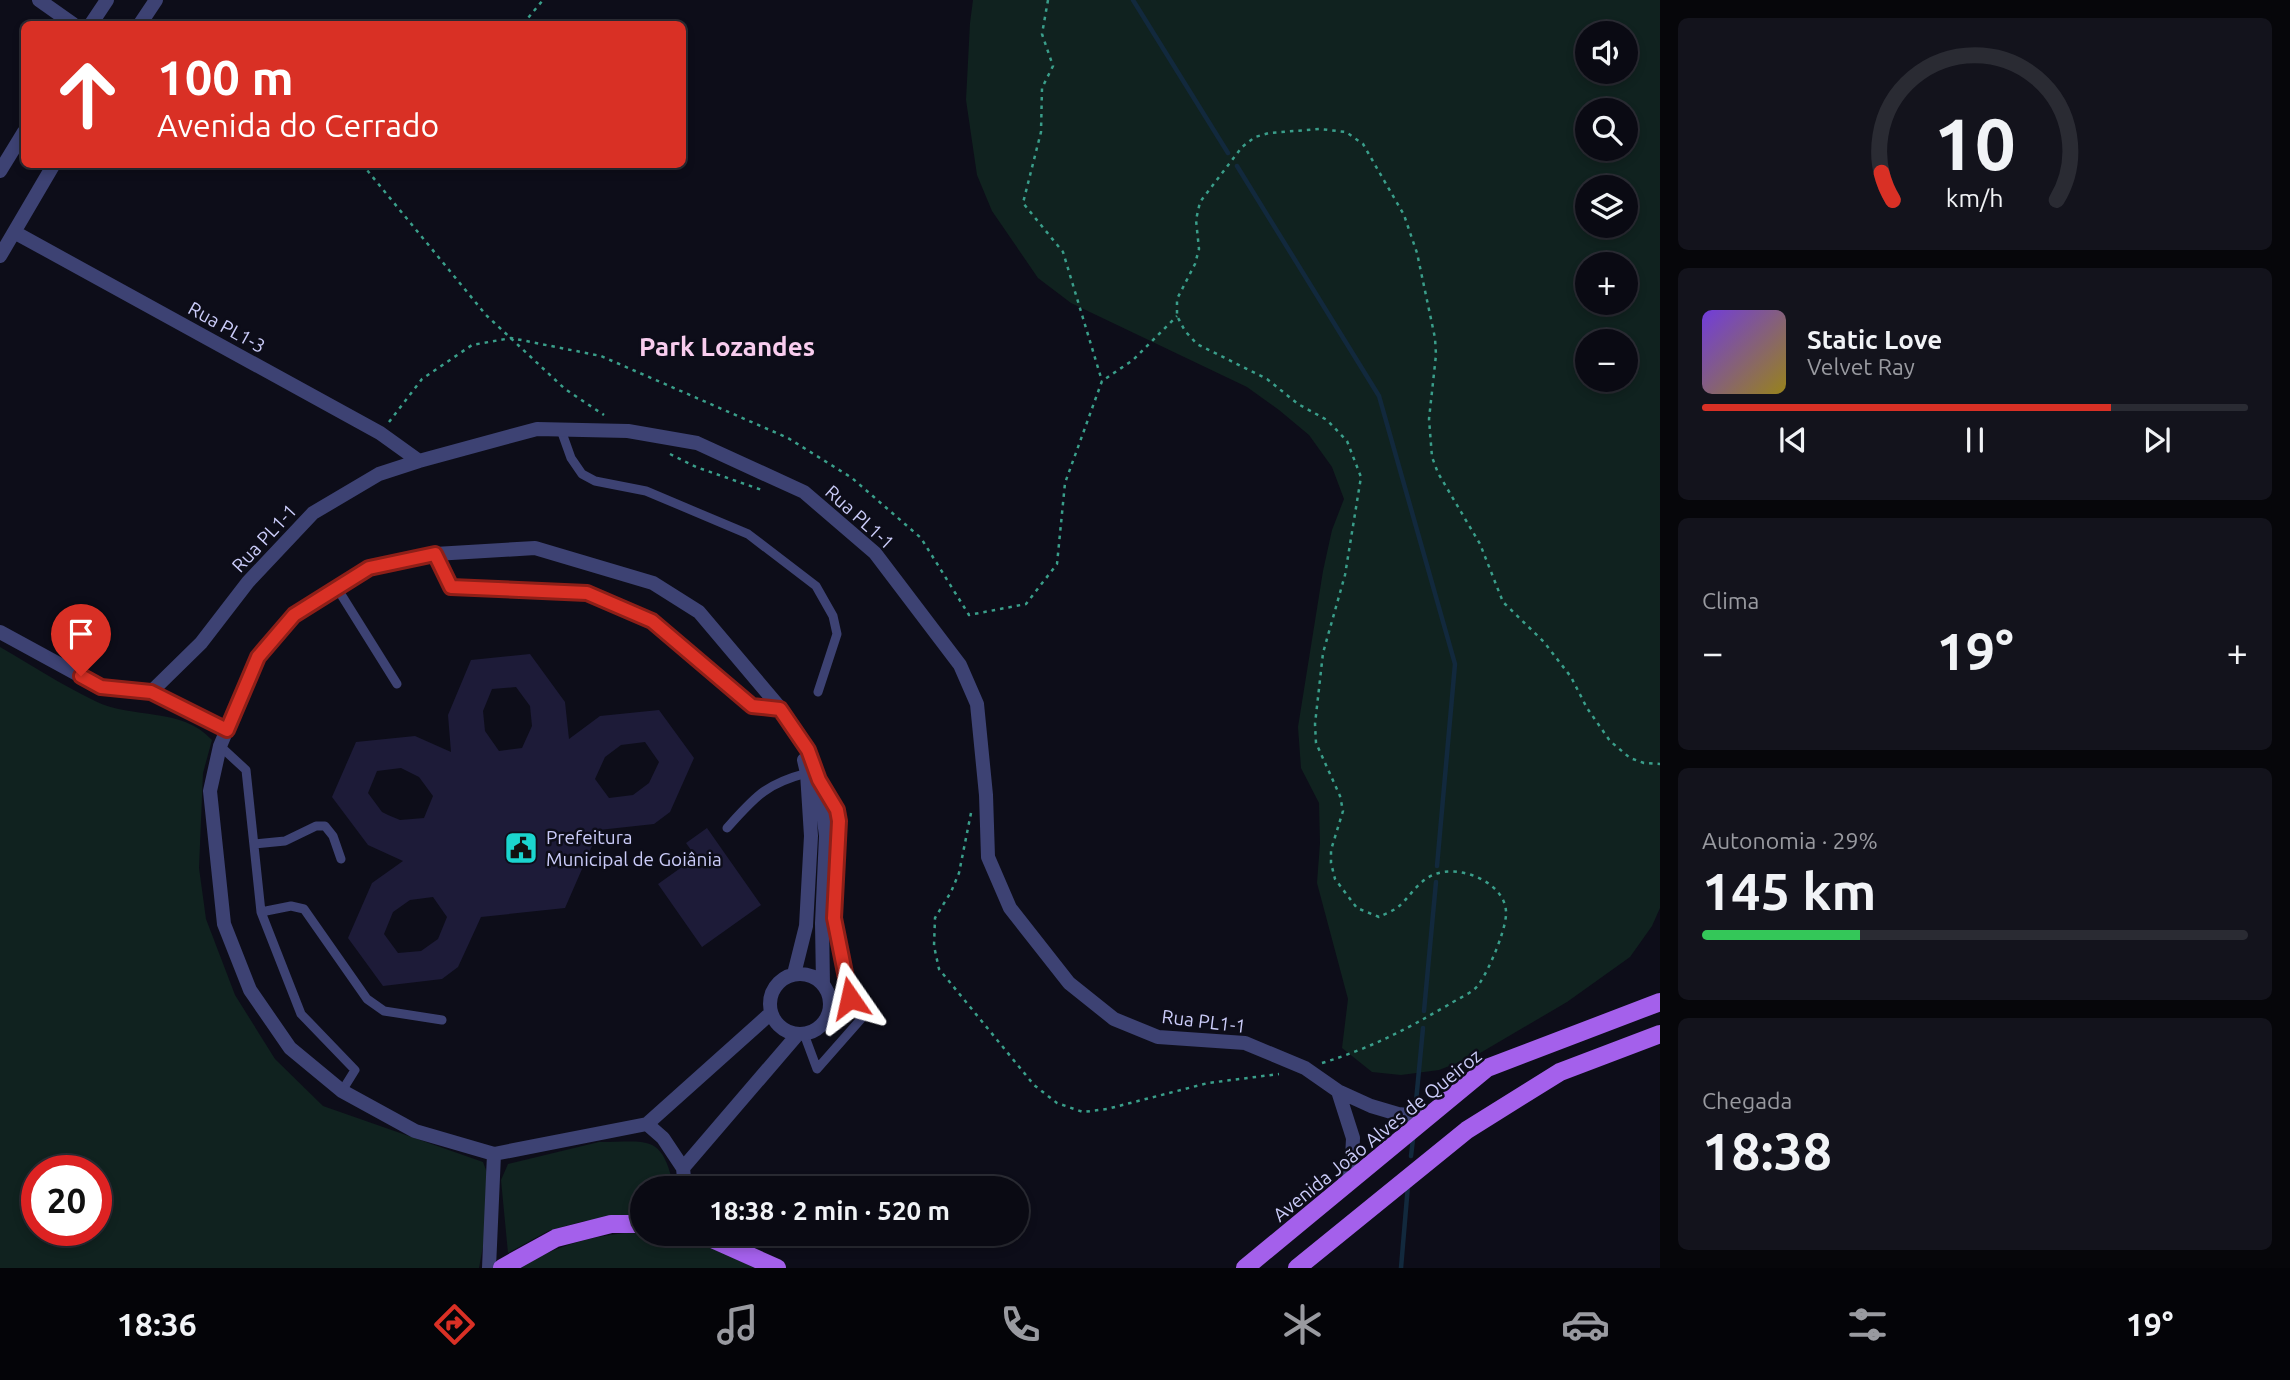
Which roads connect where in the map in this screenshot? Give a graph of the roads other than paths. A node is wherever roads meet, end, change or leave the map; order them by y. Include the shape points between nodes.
1 (39, 0) edge
2 (107, 0) edge
3 (156, 0) edge
4 (69, 21) edge
5 (93, 21) edge
6 (142, 21) edge
7 (21, 137) edge
8 (52, 168) edge
9 (0, 171) edge
10 (14, 232) junction
11 (0, 256) edge
12 (561, 429) junction
13 (419, 461) junction
14 (435, 554) junction
15 (337, 588) junction
16 (0, 632) edge
17 (397, 684) dead end
18 (151, 692) junction
19 (818, 692) dead end
20 (780, 709) junction
21 (227, 730) junction
22 (220, 746) junction
23 (813, 776) junction
24 (727, 828) dead end
25 (254, 844) junction
26 (341, 859) dead end
27 (261, 912) junction
28 (828, 920) junction
29 (806, 926) junction
30 (794, 974) junction
31 (823, 984) junction
32 (1660, 1002) edge
33 (771, 1013) junction
34 (442, 1020) dead end
35 (801, 1034) junction
36 (1660, 1034) edge
37 (342, 1091) junction
38 (1338, 1091) junction
39 (1427, 1118) junction
40 (647, 1124) junction
41 (494, 1154) junction
42 (682, 1168) junction
43 (683, 1176) edge
44 (1343, 1187) junction
45 (630, 1224) edge
46 (728, 1246) edge
47 (489, 1268) edge
48 (502, 1268) edge
49 (777, 1268) edge
50 (1245, 1268) edge
51 (1297, 1268) edge

1 - 4 street
2 - 5 street
3 - 6 street
7 - 9 street
8 - 10 street
10 - 11 street
10 - 13 street, Rua PL1-3 via 380,433
12 - 13 street, Rua PL1-1 via 537,429
12 - 19 lane via 582,474 646,491 748,534 816,586 833,616 837,634
12 - 38 street, Rua PL1-1 via 628,431 697,443 804,492 875,552 960,665 977,704 988,857 1010,908 1069,983 1114,1019 1158,1037 1245,1043 1305,1068
13 - 18 street, Rua PL1-1 via 379,474 313,513 248,582 201,643
14 - 15 street via 369,568
14 - 20 lane via 451,587 587,593 652,621 752,706
14 - 20 street via 535,548 653,583 699,612
15 - 17 lane
15 - 21 street via 294,615 258,657
16 - 18 street via 101,687
18 - 21 street
20 - 23 street via 808,750
21 - 22 street
22 - 25 lane via 246,770
22 - 37 street via 210,791 224,924 250,990 290,1048
23 - 24 lane via 789,778 758,795
23 - 28 street via 826,836
23 - 29 street
25 - 26 lane via 285,841 325,826 334,836
25 - 27 lane
27 - 34 lane via 291,906 304,909 367,999 384,1011
27 - 37 lane via 301,1014 355,1070
28 - 29 lane
28 - 31 street
28 - 35 lane via 850,998 861,1019 817,1069
29 - 30 street
30 - 31 street via 815,977
30 - 33 street via 777,984 769,1002
31 - 35 street via 829,993 828,1015 814,1031
32 - 39 main road, Avenida João Alves de Queiroz via 1487,1068
33 - 35 street via 781,1028
33 - 40 street
35 - 42 street
36 - 51 main road via 1560,1072 1466,1130
37 - 41 street via 415,1131
38 - 39 street, Rua PL1-1 via 1398,1114
38 - 44 street via 1353,1138
39 - 44 main road, Avenida João Alves de Queiroz
40 - 41 street
40 - 42 street via 663,1138
41 - 47 street
42 - 43 street
44 - 50 main road, Avenida João Alves de Queiroz
45 - 48 main road via 611,1224 556,1238
46 - 49 main road

